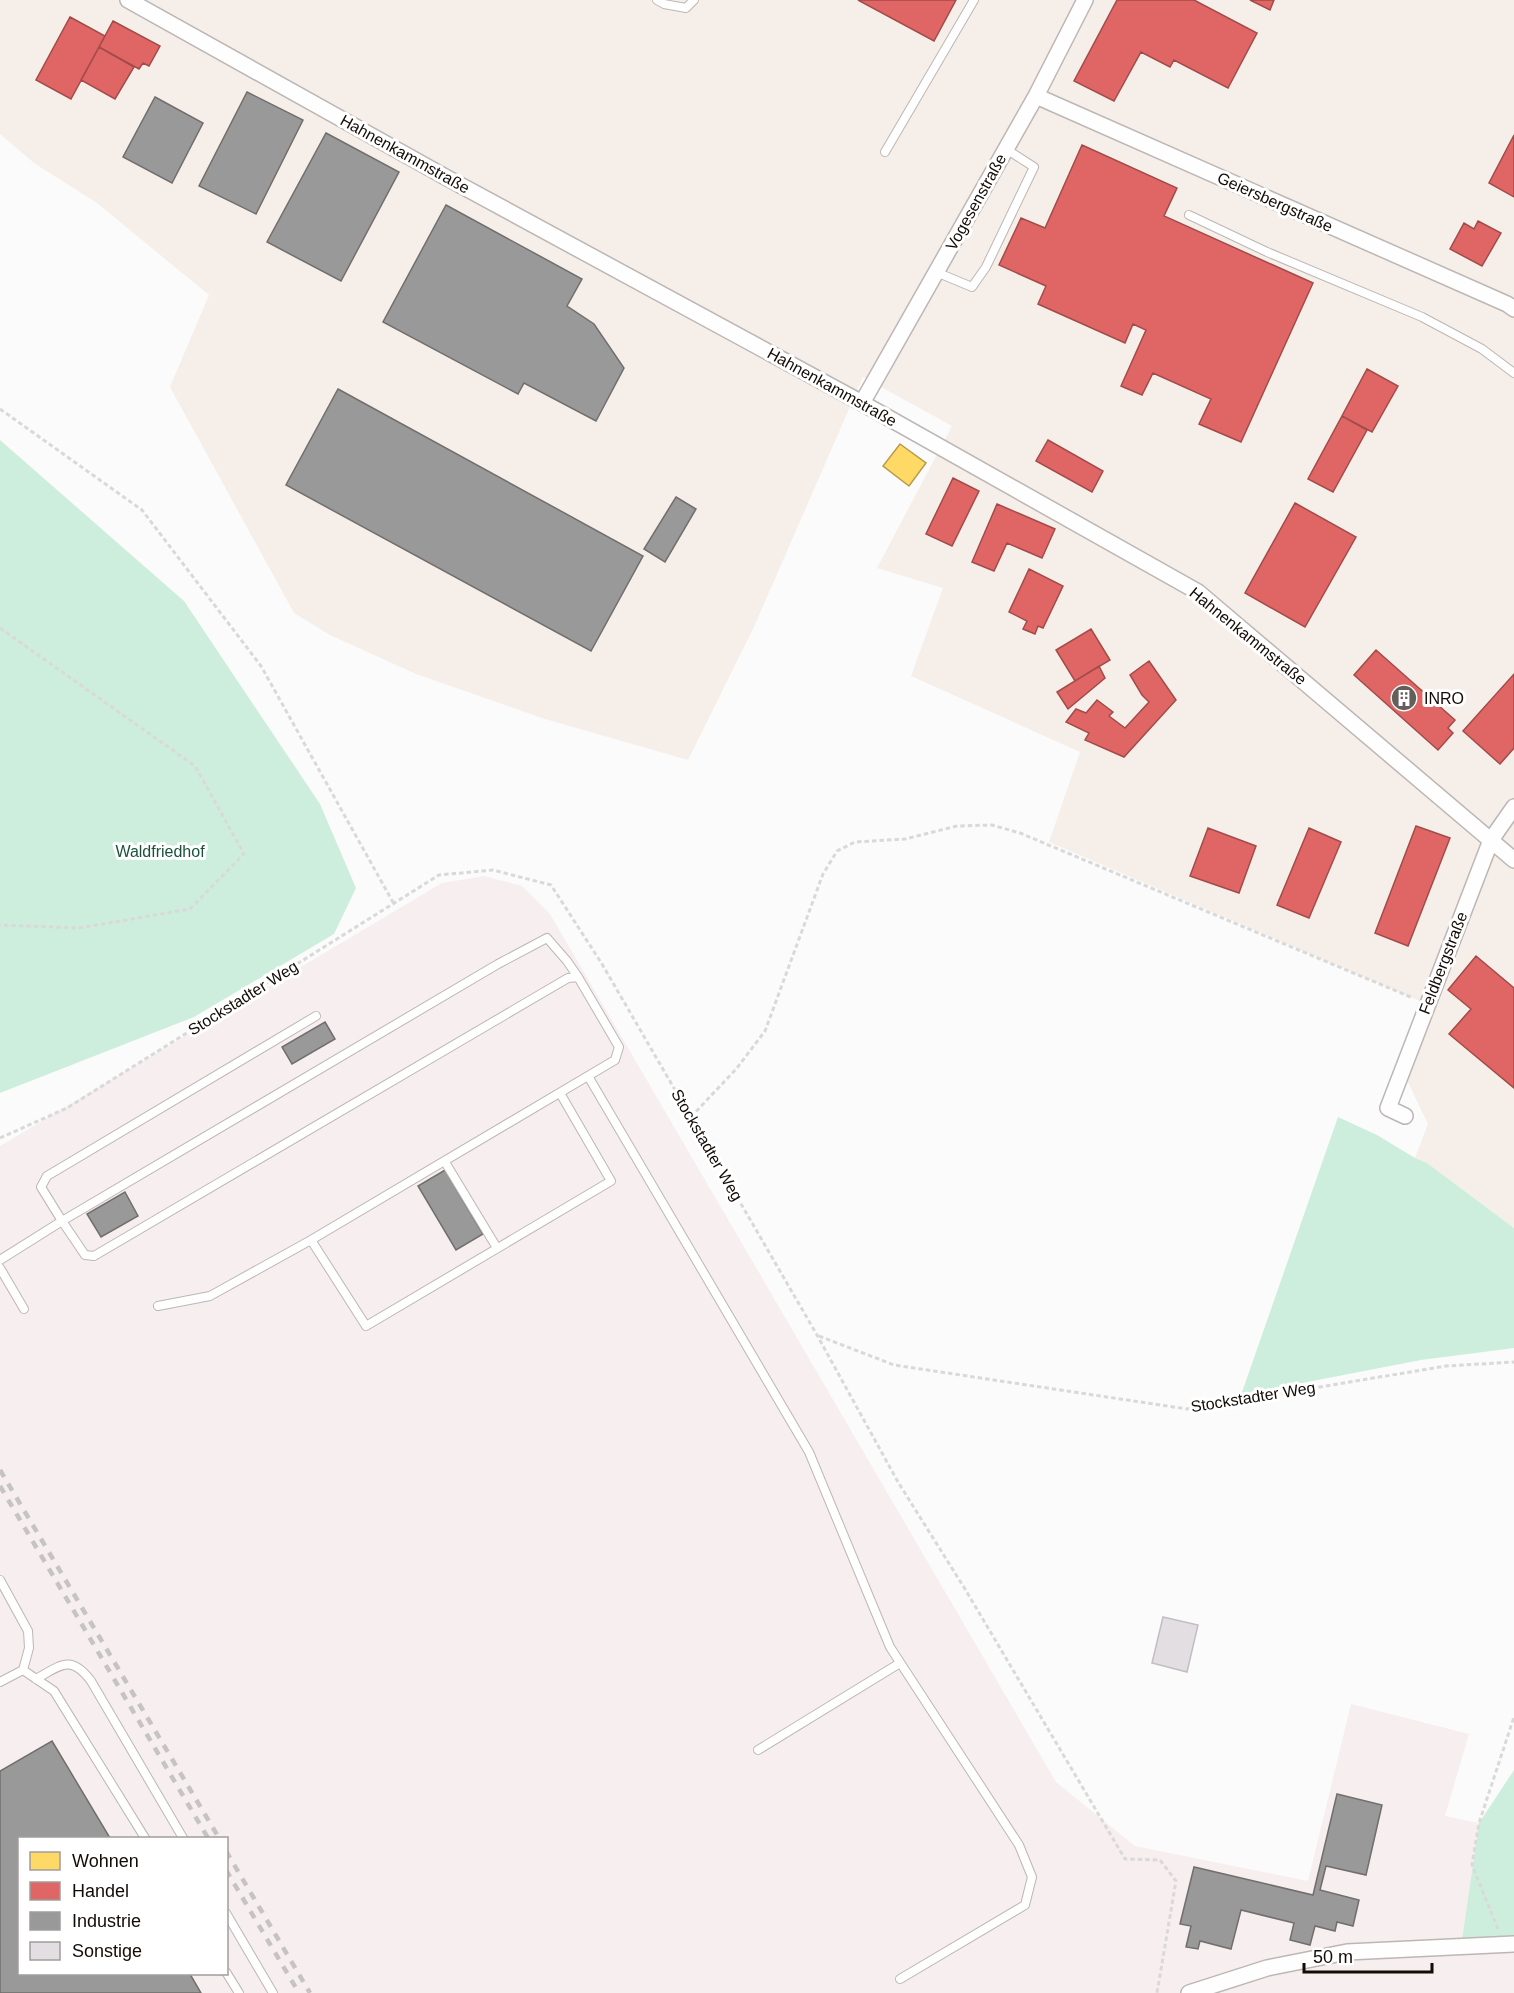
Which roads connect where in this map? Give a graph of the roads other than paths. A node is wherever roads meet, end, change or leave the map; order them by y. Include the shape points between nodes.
1 (128, 0) edge
2 (657, 0) edge
3 (694, 0) edge
4 (974, 0) edge
5 (1085, 0) edge
6 (1036, 96) junction
7 (1006, 149) junction
8 (885, 152) dead end
9 (1189, 215) dead end
10 (936, 272) junction
11 (1514, 309) edge
12 (1514, 373) edge
13 (862, 403) junction
14 (1514, 807) edge
15 (1491, 840) junction
16 (1514, 860) edge
17 (578, 977) junction
18 (316, 1016) dead end
19 (588, 1076) junction
20 (560, 1093) junction
21 (1405, 1116) dead end
22 (445, 1162) junction
23 (62, 1221) junction
24 (311, 1240) junction
25 (497, 1248) junction
26 (0, 1260) edge
27 (0, 1268) edge
28 (159, 1306) dead end
29 (24, 1309) dead end
30 (0, 1580) edge
31 (900, 1663) junction
32 (22, 1670) junction
33 (36, 1678) junction
34 (0, 1682) edge
35 (758, 1750) dead end
36 (144, 1837) edge
37 (182, 1837) edge
38 (228, 1916) edge
39 (1509, 1944) edge
40 (228, 1975) edge
41 (900, 1979) dead end
42 (239, 1993) edge
43 (273, 1993) edge
44 (1189, 1993) edge

1 - 13 street, Hahnenkammstraße
2 - 3 lane via 686,8
4 - 8 lane
5 - 6 street, Vogesenstraße
6 - 7 street, Vogesenstraße
6 - 11 street, Geiersbergstraße
7 - 10 street, Vogesenstraße
7 - 10 lane via 1034,167 986,267 972,287
9 - 12 lane via 1422,317 1482,349
10 - 13 street, Vogesenstraße
13 - 15 street, Hahnenkammstraße via 1198,592
14 - 15 street, Feldbergstraße
15 - 16 street, Hahnenkammstraße
15 - 21 street, Feldbergstraße via 1388,1108
17 - 19 lane via 619,1047 615,1060
17 - 23 lane via 568,978 94,1256 85,1256
17 - 23 lane via 547,938
18 - 23 lane via 47,1176 41,1187
19 - 20 lane
19 - 31 lane via 809,1452
20 - 22 lane
20 - 25 lane via 611,1181
22 - 24 lane
22 - 25 lane
23 - 26 lane
24 - 25 lane via 366,1326
24 - 28 lane via 210,1296
27 - 29 lane
30 - 32 lane via 28,1631 29,1648
31 - 35 lane
31 - 41 lane via 1019,1845 1032,1877 1025,1905
32 - 33 lane
32 - 34 lane
33 - 36 lane via 54,1691
33 - 37 lane via 69,1664 82,1668
38 - 43 lane
39 - 44 street via 1347,1952 1267,1968
40 - 42 lane

